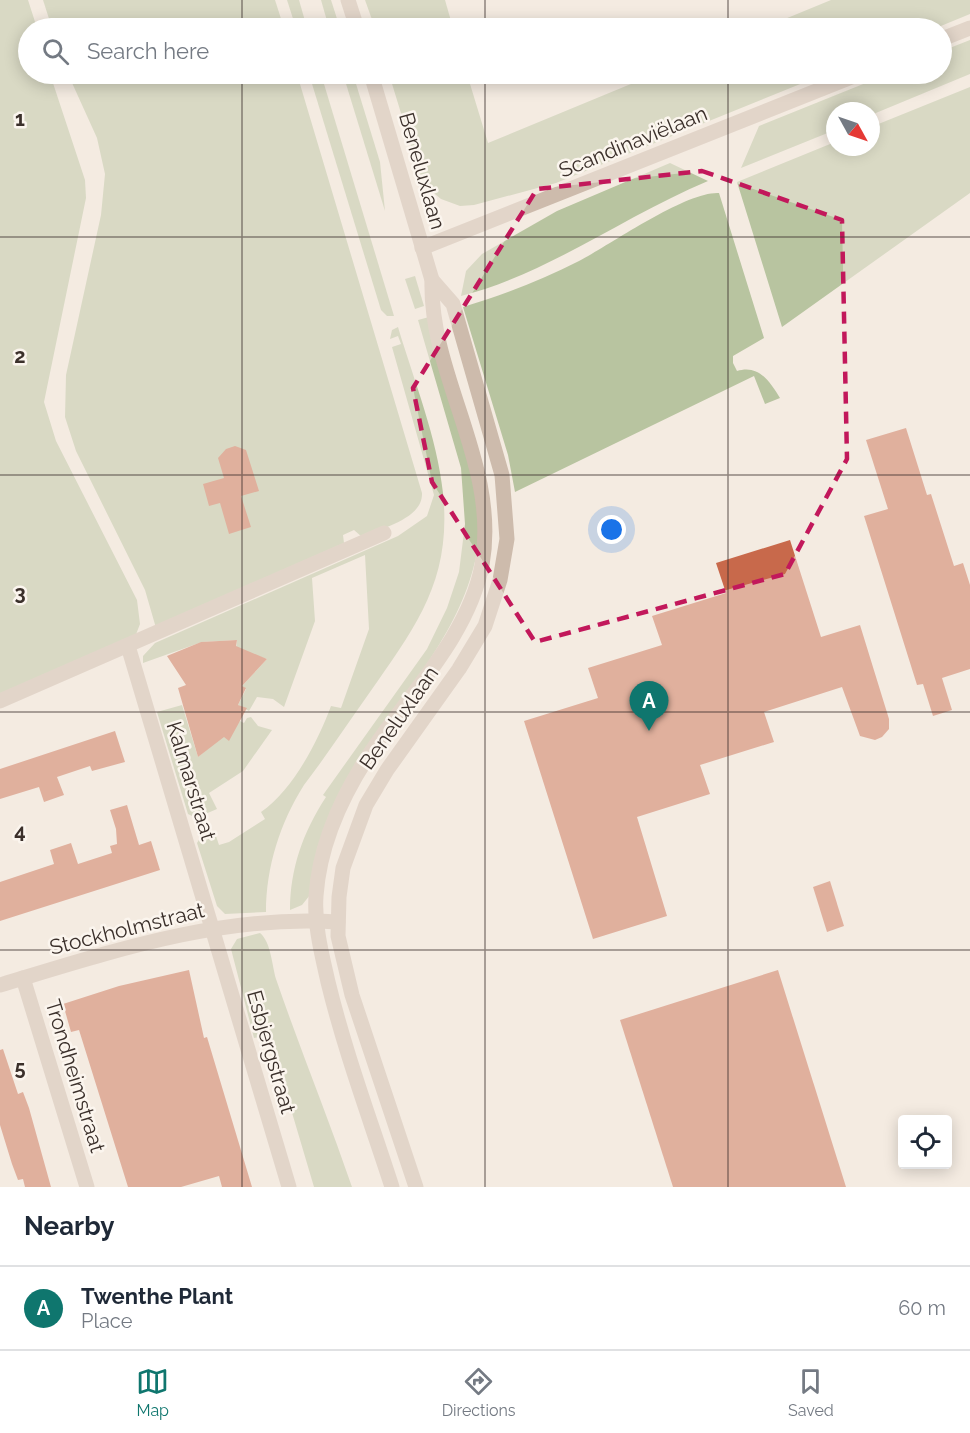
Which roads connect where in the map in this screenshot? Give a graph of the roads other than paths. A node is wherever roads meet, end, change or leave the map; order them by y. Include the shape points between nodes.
1 (348, 0) edge
2 (354, 18) edge
3 (970, 28) edge
4 (952, 35) edge
5 (374, 84) edge
6 (834, 84) edge
7 (422, 248) junction
8 (432, 280) junction
9 (384, 533) dead end
10 (128, 645) junction
11 (0, 701) edge
12 (317, 921) junction
13 (338, 922) junction
14 (214, 928) junction
15 (23, 978) junction
16 (0, 985) edge
17 (87, 1187) edge
18 (289, 1187) edge
19 (392, 1187) edge
20 (416, 1187) edge

1 - 2 street
3 - 4 street
5 - 7 street, Beneluxlaan
6 - 7 street, Scandinaviëlaan
7 - 8 street, Beneluxlaan
8 - 12 street, Beneluxlaan via 431,310 471,440 483,500 482,564 475,594 460,624 344,796 319,873
8 - 13 street, Beneluxlaan via 453,304 463,338 502,476 507,539 500,580 485,626 366,805 343,868
9 - 10 street
10 - 11 street
10 - 14 street, Kalmarstraat
12 - 13 street, Stockholmstraat
12 - 14 street, Stockholmstraat
12 - 19 street, Beneluxlaan via 337,1016
13 - 20 street, Beneluxlaan via 352,995
14 - 15 street, Stockholmstraat
14 - 18 street, Esbjergstraat
15 - 16 street, Stockholmstraat
15 - 17 street, Trondheimstraat

